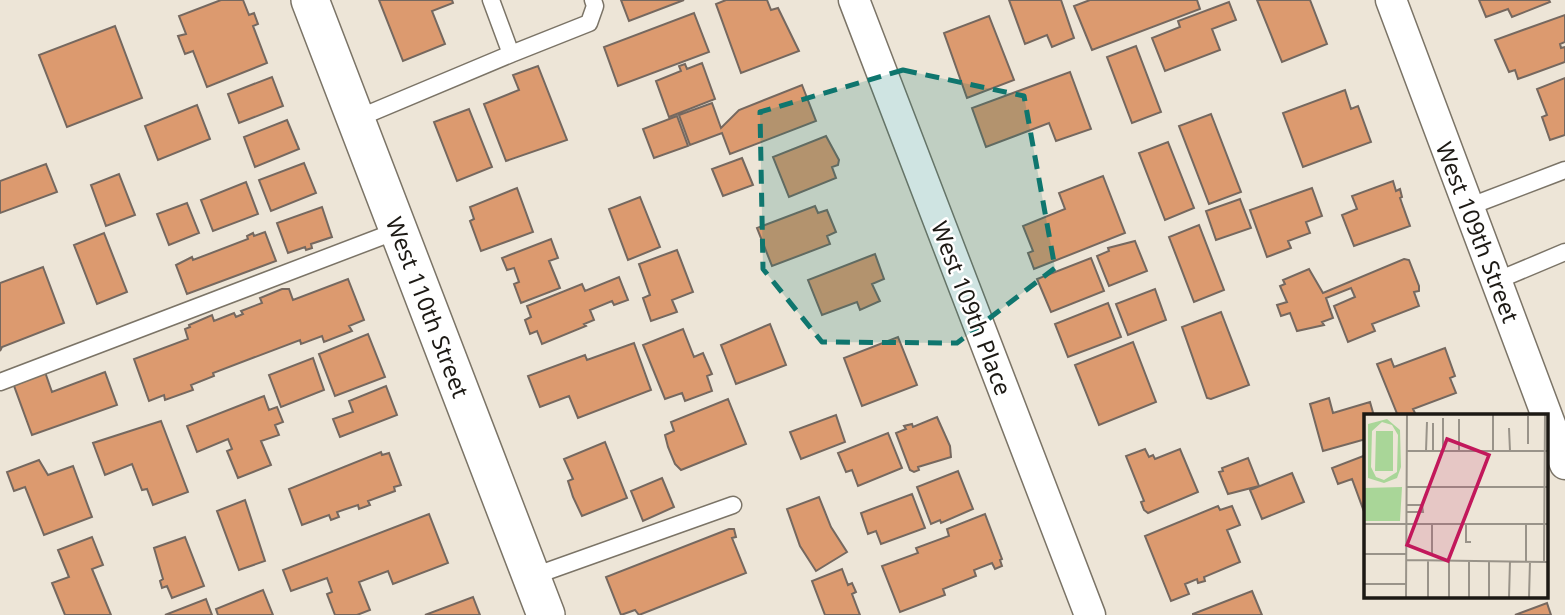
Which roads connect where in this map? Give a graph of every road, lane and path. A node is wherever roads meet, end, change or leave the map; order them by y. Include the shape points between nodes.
1 (310, 0) edge
2 (491, 0) edge
3 (593, 0) edge
4 (854, 0) edge
5 (1391, 0) edge
6 (511, 54) junction
7 (356, 119) junction
8 (1565, 170) edge
9 (1468, 207) junction
10 (399, 230) junction
11 (1565, 252) edge
12 (1496, 281) junction
13 (0, 382) edge
14 (1546, 414) edge
15 (1548, 419) edge
16 (1565, 464) edge
17 (733, 505) dead end
18 (531, 577) junction
19 (546, 615) edge
20 (1090, 615) edge

1 - 7 street, West 110th Street
2 - 6 lane
3 - 6 lane via 589,23
4 - 20 street, West 109th Place
5 - 9 street, West 109th Street
6 - 7 lane
7 - 10 street, West 110th Street
8 - 9 lane
9 - 12 street, West 109th Street
10 - 13 lane
10 - 18 street, West 110th Street
11 - 12 lane
12 - 14 street, West 109th Street
15 - 16 street, West 109th Street
17 - 18 lane
18 - 19 street, West 110th Street

